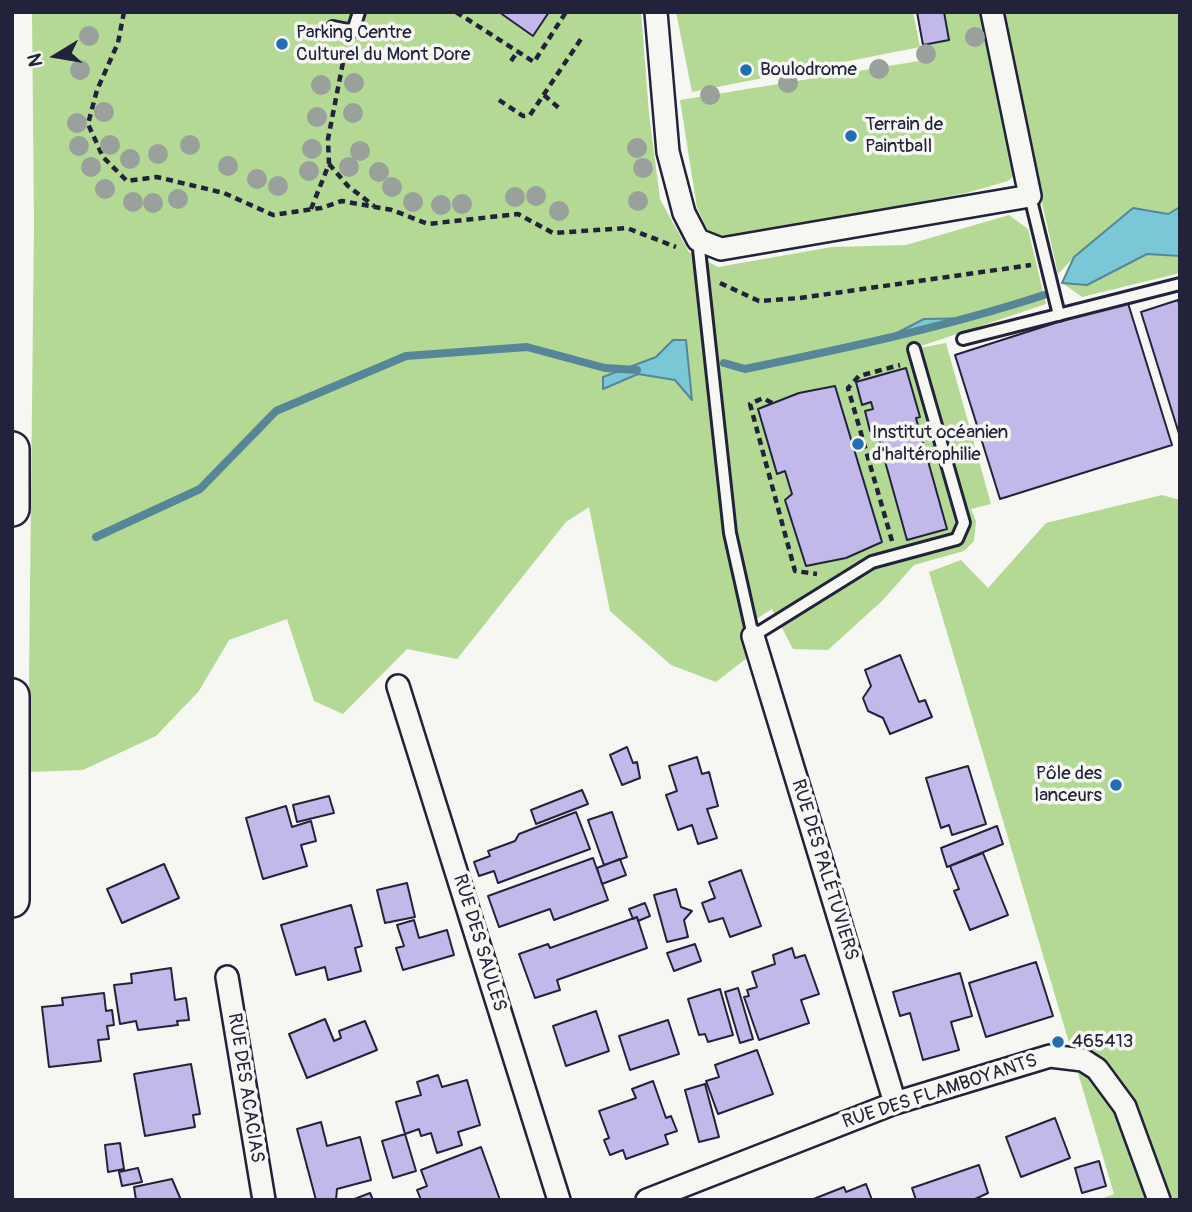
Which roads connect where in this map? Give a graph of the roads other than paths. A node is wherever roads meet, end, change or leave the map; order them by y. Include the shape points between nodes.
1 (359, 12) edge
2 (656, 12) edge
3 (992, 12) edge
4 (333, 27) dead end
5 (1030, 196) junction
6 (698, 240) junction
7 (1180, 284) edge
8 (1059, 315) junction
9 (964, 339) dead end
10 (914, 349) dead end
11 (12, 449) edge
12 (12, 509) edge
13 (753, 636) junction
14 (398, 686) dead end
15 (12, 696) edge
16 (13, 880) edge
17 (226, 976) dead end
18 (895, 1103) junction
19 (264, 1200) edge
20 (559, 1200) edge
21 (647, 1200) edge
22 (1159, 1200) edge

1 - 4 lane via 353,31
2 - 6 street via 668,152 684,213
3 - 5 street
5 - 6 street via 721,249
5 - 8 lane
6 - 13 lane via 730,533
7 - 8 lane
8 - 9 lane
10 - 13 lane via 964,523 957,539 872,562
11 - 12 main road
13 - 18 street, RUE DES PALÉTUVIERS
14 - 20 street, RUE DES SAULES
15 - 16 main road
17 - 19 street, RUE DES ACACIAS
18 - 21 street, RUE DES FLAMBOYANTS
18 - 22 street, RUE DES FLAMBOYANTS via 1050,1056 1083,1059 1097,1069 1125,1107

